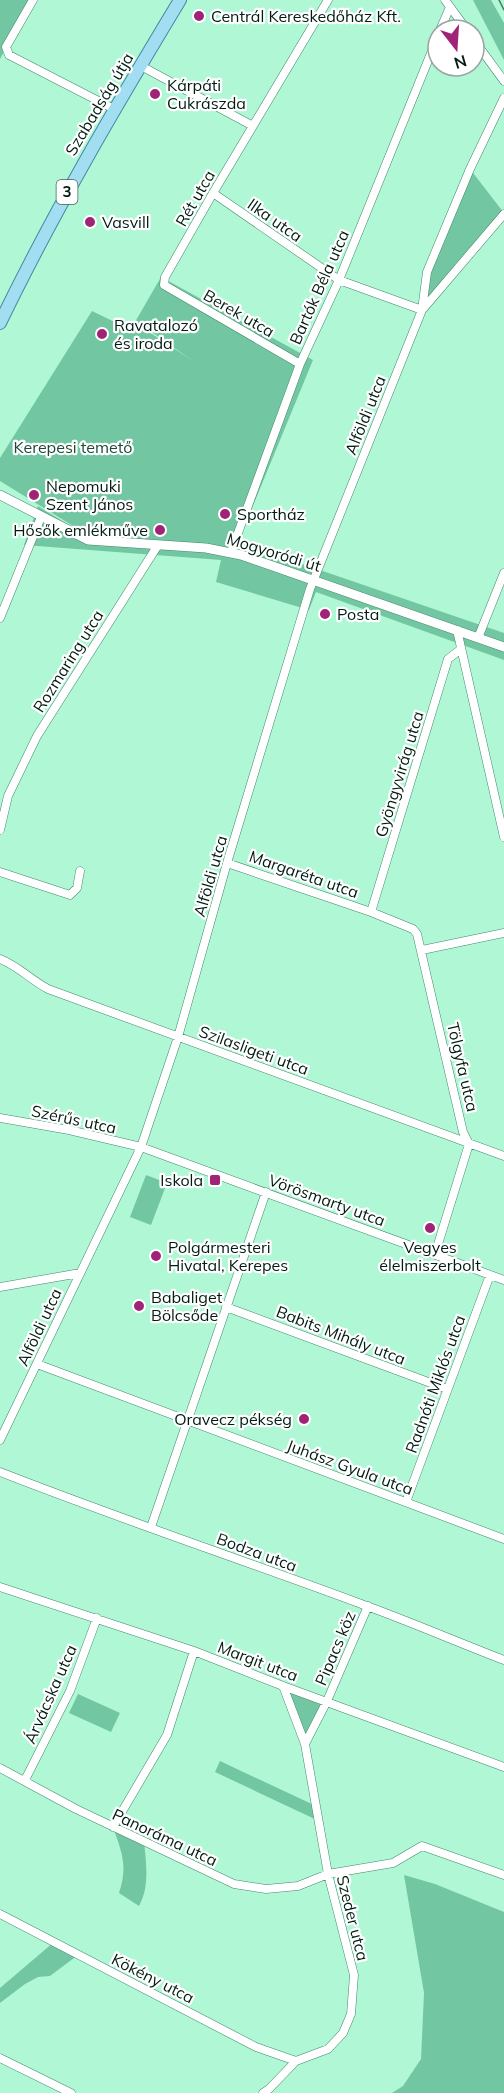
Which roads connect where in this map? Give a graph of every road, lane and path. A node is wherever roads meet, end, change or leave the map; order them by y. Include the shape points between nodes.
1 (33, 0) edge
2 (180, 0) edge
3 (328, 0) edge
4 (447, 4) edge
5 (458, 18) edge
6 (486, 56) edge
7 (141, 66) junction
8 (426, 66) edge
9 (504, 81) edge
10 (504, 98) edge
11 (114, 109) junction
12 (254, 126) junction
13 (213, 193) junction
14 (504, 214) edge
15 (339, 280) junction
16 (164, 285) joint
17 (422, 310) junction
18 (0, 323) edge
19 (300, 364) junction
20 (0, 495) edge
21 (41, 517) junction
22 (158, 545) junction
23 (231, 552) junction
24 (504, 573) edge
25 (313, 579) junction
26 (0, 618) edge
27 (457, 630) junction
28 (478, 638) junction
29 (504, 647) edge
30 (460, 649) junction
31 (4, 794) edge
32 (0, 830) edge
33 (504, 837) edge
34 (227, 862) junction
35 (80, 871) dead end
36 (0, 872) edge
37 (371, 912) junction
38 (504, 933) edge
39 (422, 950) junction
40 (0, 959) edge
41 (178, 1037) junction
42 (0, 1118) edge
43 (469, 1144) junction
44 (141, 1147) junction
45 (504, 1156) edge
46 (266, 1192) junction
47 (435, 1254) junction
48 (80, 1273) junction
49 (490, 1275) junction
50 (504, 1280) edge
51 (0, 1287) edge
52 (226, 1307) junction
53 (37, 1364) junction
54 (447, 1389) junction
55 (187, 1420) junction
56 (0, 1440) edge
57 (0, 1472) edge
58 (406, 1502) junction
59 (151, 1527) junction
60 (504, 1539) edge
61 (0, 1587) edge
62 (368, 1606) junction
63 (97, 1618) junction
64 (194, 1651) junction
65 (504, 1660) edge
66 (283, 1686) junction
67 (327, 1701) junction
68 (305, 1744) junction
69 (504, 1767) edge
70 (0, 1768) edge
71 (25, 1780) junction
72 (114, 1827) junction
73 (328, 1874) junction
74 (504, 1875) edge
75 (0, 1914) edge
76 (0, 2058) edge
77 (296, 2061) junction
78 (71, 2093) edge
79 (263, 2093) edge

1 - 11 street via 6,47 9,55
2 - 7 main road, Szabadság útja / 3
3 - 12 street, Rét utca
4 - 5 street
6 - 9 street
7 - 11 main road, Szabadság útja / 3
7 - 12 street
8 - 15 street, Bartók Béla utca
10 - 17 street, Alföldi utca via 427,272
11 - 18 main road, Szabadság útja / 3 via 37,247
12 - 13 street, Rét utca
13 - 15 street, Ilka utca
13 - 16 street, Rét utca
14 - 17 street, Alföldi utca
15 - 17 street, Ilka utca
15 - 19 street, Bartók Béla utca
16 - 19 street, Berek utca
17 - 25 street, Alföldi utca
19 - 23 street, Bartók Béla utca
20 - 21 street, Mogyoródi út
21 - 22 street, Mogyoródi út via 88,540
21 - 26 street
22 - 23 street, Mogyoródi út
22 - 31 street, Rozmaring utca
23 - 25 street, Mogyoródi út
24 - 28 street
25 - 27 street, Mogyoródi út
25 - 34 street, Alföldi utca
27 - 28 street, Mogyoródi út
27 - 30 street
28 - 29 street, Mogyoródi út
30 - 33 street
30 - 37 street, Gyöngyvirág utca via 448,659
31 - 32 street, Rozmaring utca
34 - 37 street, Margaréta utca
34 - 41 street, Alföldi utca
35 - 36 street via 70,895
37 - 39 street, Tölgyfa utca via 413,929
38 - 39 street
39 - 43 street, Tölgyfa utca
40 - 41 street, Szilasligeti utca via 48,989
41 - 43 street, Szilasligeti utca
41 - 44 street, Alföldi utca
42 - 44 street, Szérűs utca
43 - 45 street, Szilasligeti utca
43 - 47 street
44 - 46 street, Vörösmarty utca
44 - 48 street, Alföldi utca
46 - 47 street, Vörösmarty utca
46 - 52 street
47 - 49 street, Vörösmarty utca
48 - 51 street
48 - 53 street, Alföldi utca
49 - 50 street, Vörösmarty utca
49 - 54 street, Radnóti Miklós utca
52 - 54 street, Babits Mihály utca
52 - 55 street
53 - 55 street, Juhász Gyula utca
53 - 56 street, Alföldi utca
54 - 58 street, Radnóti Miklós utca
55 - 58 street, Juhász Gyula utca
55 - 59 street
57 - 59 street, Bodza utca
58 - 60 street, Juhász Gyula utca
59 - 62 street, Bodza utca
61 - 63 street, Margit utca
62 - 65 street, Bodza utca
62 - 67 street, Pipacs köz
63 - 64 street, Margit utca
63 - 71 street, Árvácska utca via 70,1691
64 - 66 street, Margit utca
64 - 72 street via 167,1735
66 - 67 street, Margit utca
66 - 68 street, Szeder utca
67 - 68 street
67 - 69 street, Margit utca
68 - 73 street, Szeder utca
70 - 71 street, Panoráma utca
71 - 72 street, Panoráma utca
72 - 73 street, Panoráma utca via 234,1884 266,1889 298,1886
73 - 74 street, Panoráma utca via 393,1863 422,1846
73 - 77 street, Szeder utca via 354,1975 351,2014 343,2033 328,2049
75 - 77 street, Kökény utca via 256,2047
76 - 78 street
77 - 79 street, Szeder utca

